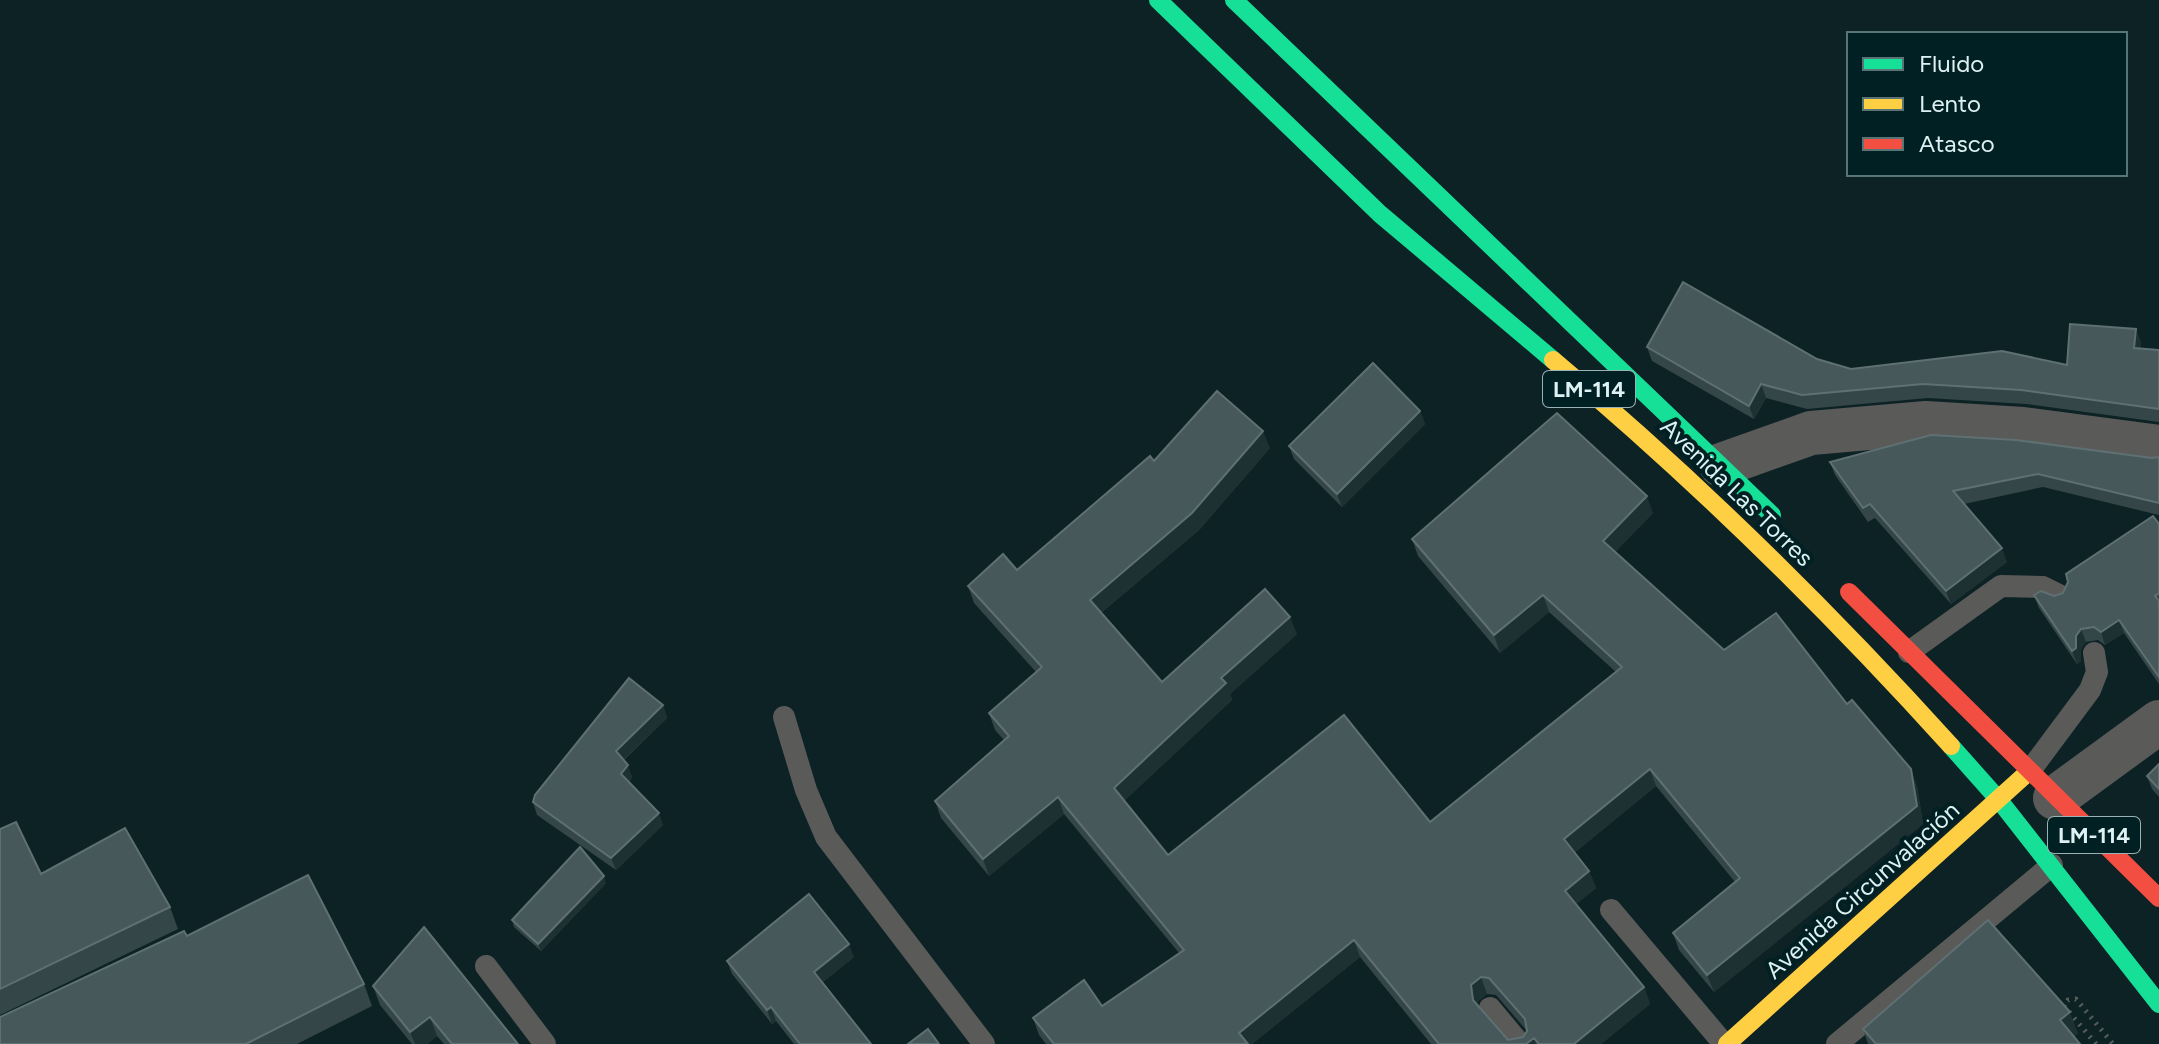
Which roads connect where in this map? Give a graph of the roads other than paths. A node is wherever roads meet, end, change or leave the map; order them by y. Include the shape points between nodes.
1 (1158, 0) edge
2 (1234, 0) edge
3 (2159, 447) edge
4 (1721, 465) junction
5 (1785, 528) dead end
6 (1830, 573) dead end
7 (2059, 595) edge
8 (1909, 652) junction
9 (2094, 653) dead end
10 (784, 717) dead end
11 (2159, 722) edge
12 (2042, 785) junction
13 (1999, 800) junction
14 (2052, 865) junction
15 (2159, 898) edge
16 (1611, 910) dead end
17 (486, 966) dead end
18 (2159, 1004) edge
19 (1490, 1008) edge
20 (545, 1044) edge
21 (984, 1044) edge
22 (1520, 1044) edge
23 (1726, 1044) edge
24 (1837, 1044) edge

1 - 13 main road, Avenida Las Torres / LM-114 via 1380,214 1712,498 1845,629
2 - 4 main road, Avenida Las Torres / LM-114
3 - 4 street via 1926,423 1811,433
4 - 5 main road, Avenida Las Torres / LM-114
6 - 8 main road, Avenida Las Torres / LM-114
7 - 8 lane via 2043,587 2001,586
8 - 12 main road, Avenida Las Torres / LM-114
9 - 12 lane via 2097,672 2090,690
10 - 21 lane via 826,837
11 - 12 street
12 - 13 main road, Avenida Circunvalación
12 - 15 main road, Avenida Las Torres / LM-114
13 - 14 main road, Avenida Las Torres / LM-114
13 - 23 main road, Avenida Circunvalación
14 - 18 main road, Avenida Las Torres / LM-114
14 - 24 lane
16 - 23 lane
17 - 20 lane
19 - 22 lane

